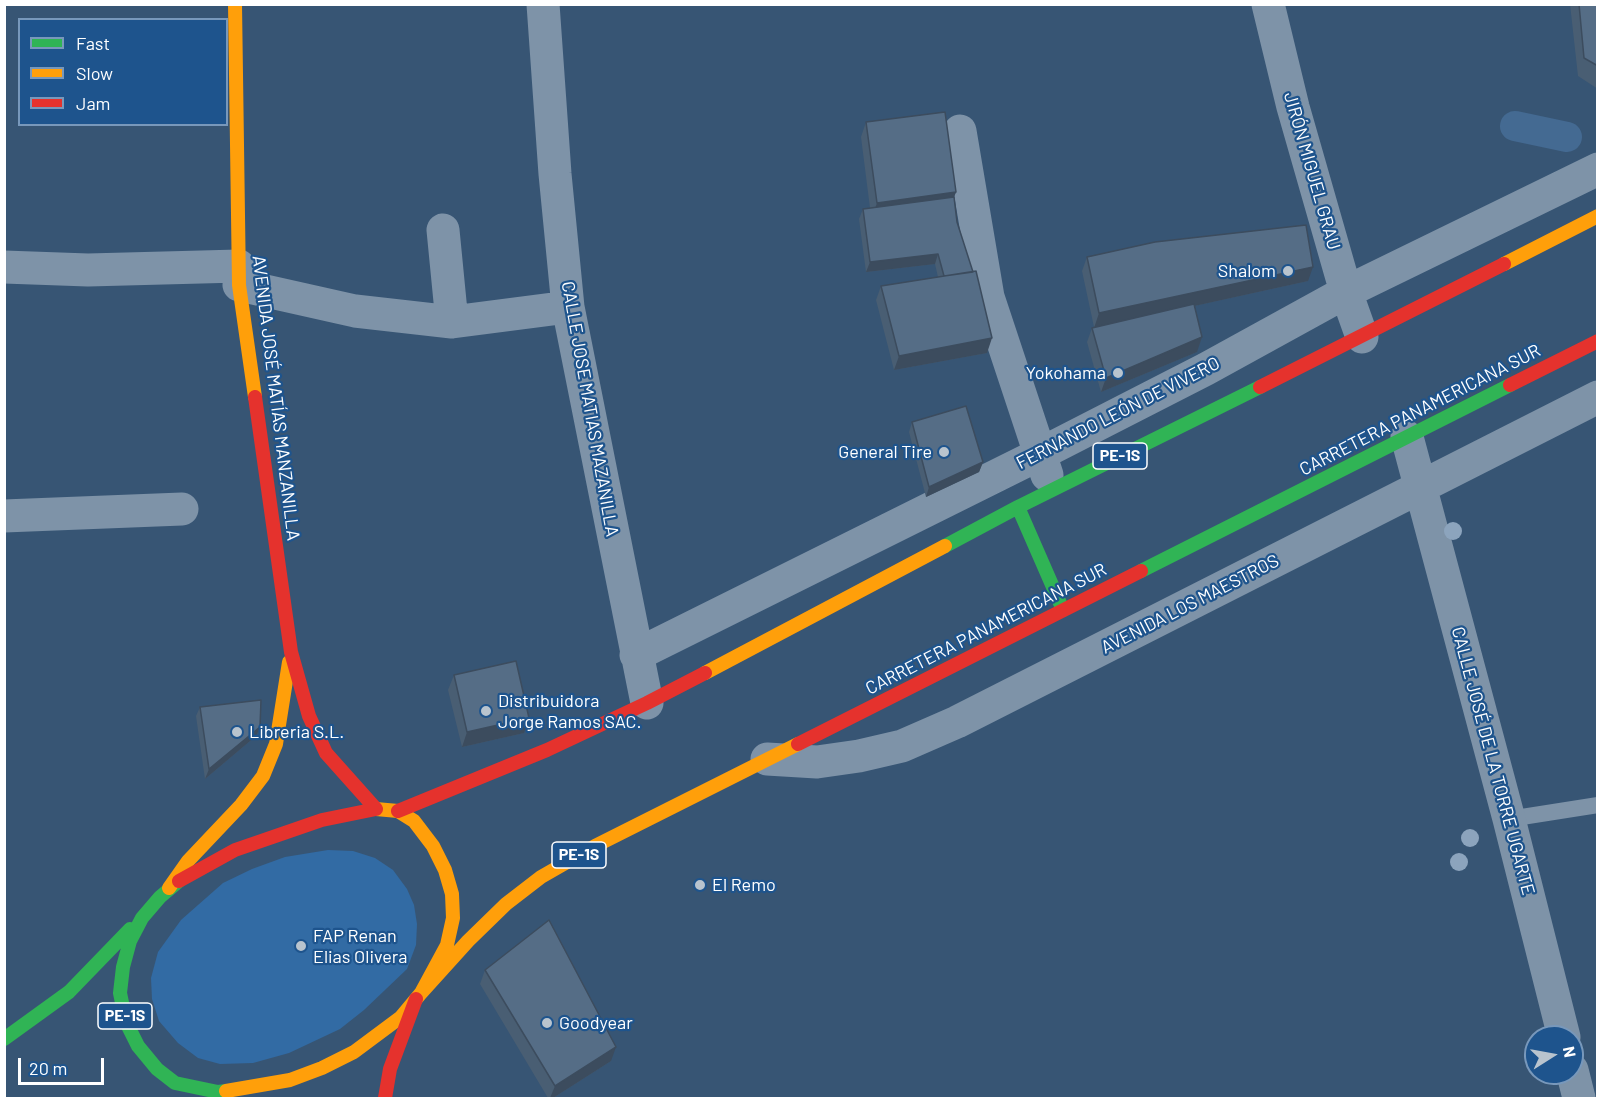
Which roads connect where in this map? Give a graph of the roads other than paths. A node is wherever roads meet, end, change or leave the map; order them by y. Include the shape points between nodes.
1 (235, 4) edge
2 (543, 4) edge
3 (1268, 4) edge
4 (960, 131) dead end
5 (1598, 169) edge
6 (1598, 216) edge
7 (443, 230) dead end
8 (4, 267) edge
9 (239, 275) junction
10 (1346, 292) junction
11 (568, 307) junction
12 (452, 322) junction
13 (1362, 337) junction
14 (1598, 341) edge
15 (1598, 397) edge
16 (1407, 436) junction
17 (1040, 454) junction
18 (1422, 486) junction
19 (1053, 490) junction
20 (1018, 507) junction
21 (182, 509) dead end
22 (4, 516) edge
23 (1063, 610) junction
24 (291, 652) junction
25 (636, 655) junction
26 (647, 704) junction
27 (767, 759) junction
28 (1598, 805) edge
29 (376, 809) junction
30 (398, 811) junction
31 (1509, 819) junction
32 (164, 894) junction
33 (419, 996) junction
34 (1561, 1025) edge
35 (4, 1039) edge
36 (224, 1092) junction
37 (180, 1098) edge
38 (244, 1098) edge
39 (385, 1098) edge

1 - 9 main road, AVENIDA JOSÉ MATÍAS MANZANILLA
2 - 11 street, CALLE JOSE MATIAS MAZANILLA
3 - 10 street, JIRÓN MIGUEL GRAU
4 - 17 street via 988,297
5 - 10 street, FERNANDO LEÓN DE VIVERO
6 - 13 main road, PE-1S
7 - 12 street
8 - 9 street
9 - 12 street via 355,311
9 - 24 main road, AVENIDA JOSÉ MATÍAS MANZANILLA
10 - 13 street, JIRÓN MIGUEL GRAU
10 - 17 street, FERNANDO LEÓN DE VIVERO
11 - 12 street
11 - 25 street, CALLE JOSE MATIAS MAZANILLA
13 - 19 main road, PE-1S
14 - 16 main road, CARRETERA PANAMERICANA SUR / PE-1S
15 - 18 street, AVENIDA LOS MAESTROS
16 - 18 street, CALLE JOSÉ DE LA TORRE UGARTE
16 - 23 main road, CARRETERA PANAMERICANA SUR / PE-1S
17 - 19 street
17 - 25 street, FERNANDO LEÓN DE VIVERO
18 - 27 street, AVENIDA LOS MAESTROS via 968,717 902,746 817,762
18 - 31 street, CALLE JOSÉ DE LA TORRE UGARTE
19 - 20 main road, PE-1S
20 - 23 main road
20 - 26 main road, PE-1S
21 - 22 street
23 - 27 main road, CARRETERA PANAMERICANA SUR / PE-1S
24 - 29 main road, AVENIDA JOSÉ MATÍAS MANZANILLA via 309,717 326,753
24 - 32 main road, AVENIDA JOSÉ MATÍAS MANZANILLA via 276,744 263,776
25 - 26 street, CALLE JOSE MATIAS MAZANILLA
26 - 30 main road, PE-1S
27 - 33 main road, CARRETERA PANAMERICANA SUR / PE-1S via 541,877 468,941
28 - 31 lane
29 - 30 main road, PE-1S
29 - 32 main road, PE-1S via 322,819 254,843 205,865
30 - 33 main road, PE-1S via 414,821 433,846 452,894 453,918 447,945
31 - 34 street, CALLE JOSÉ DE LA TORRE UGARTE
32 - 35 main road, PE-1S via 69,992
32 - 36 main road, PE-1S via 142,918 130,941 120,993 126,1022 138,1046 175,1083
33 - 36 main road, PE-1S via 377,1035 322,1068 290,1080
33 - 39 main road via 390,1069
36 - 37 main road, PE-1S
36 - 38 main road

